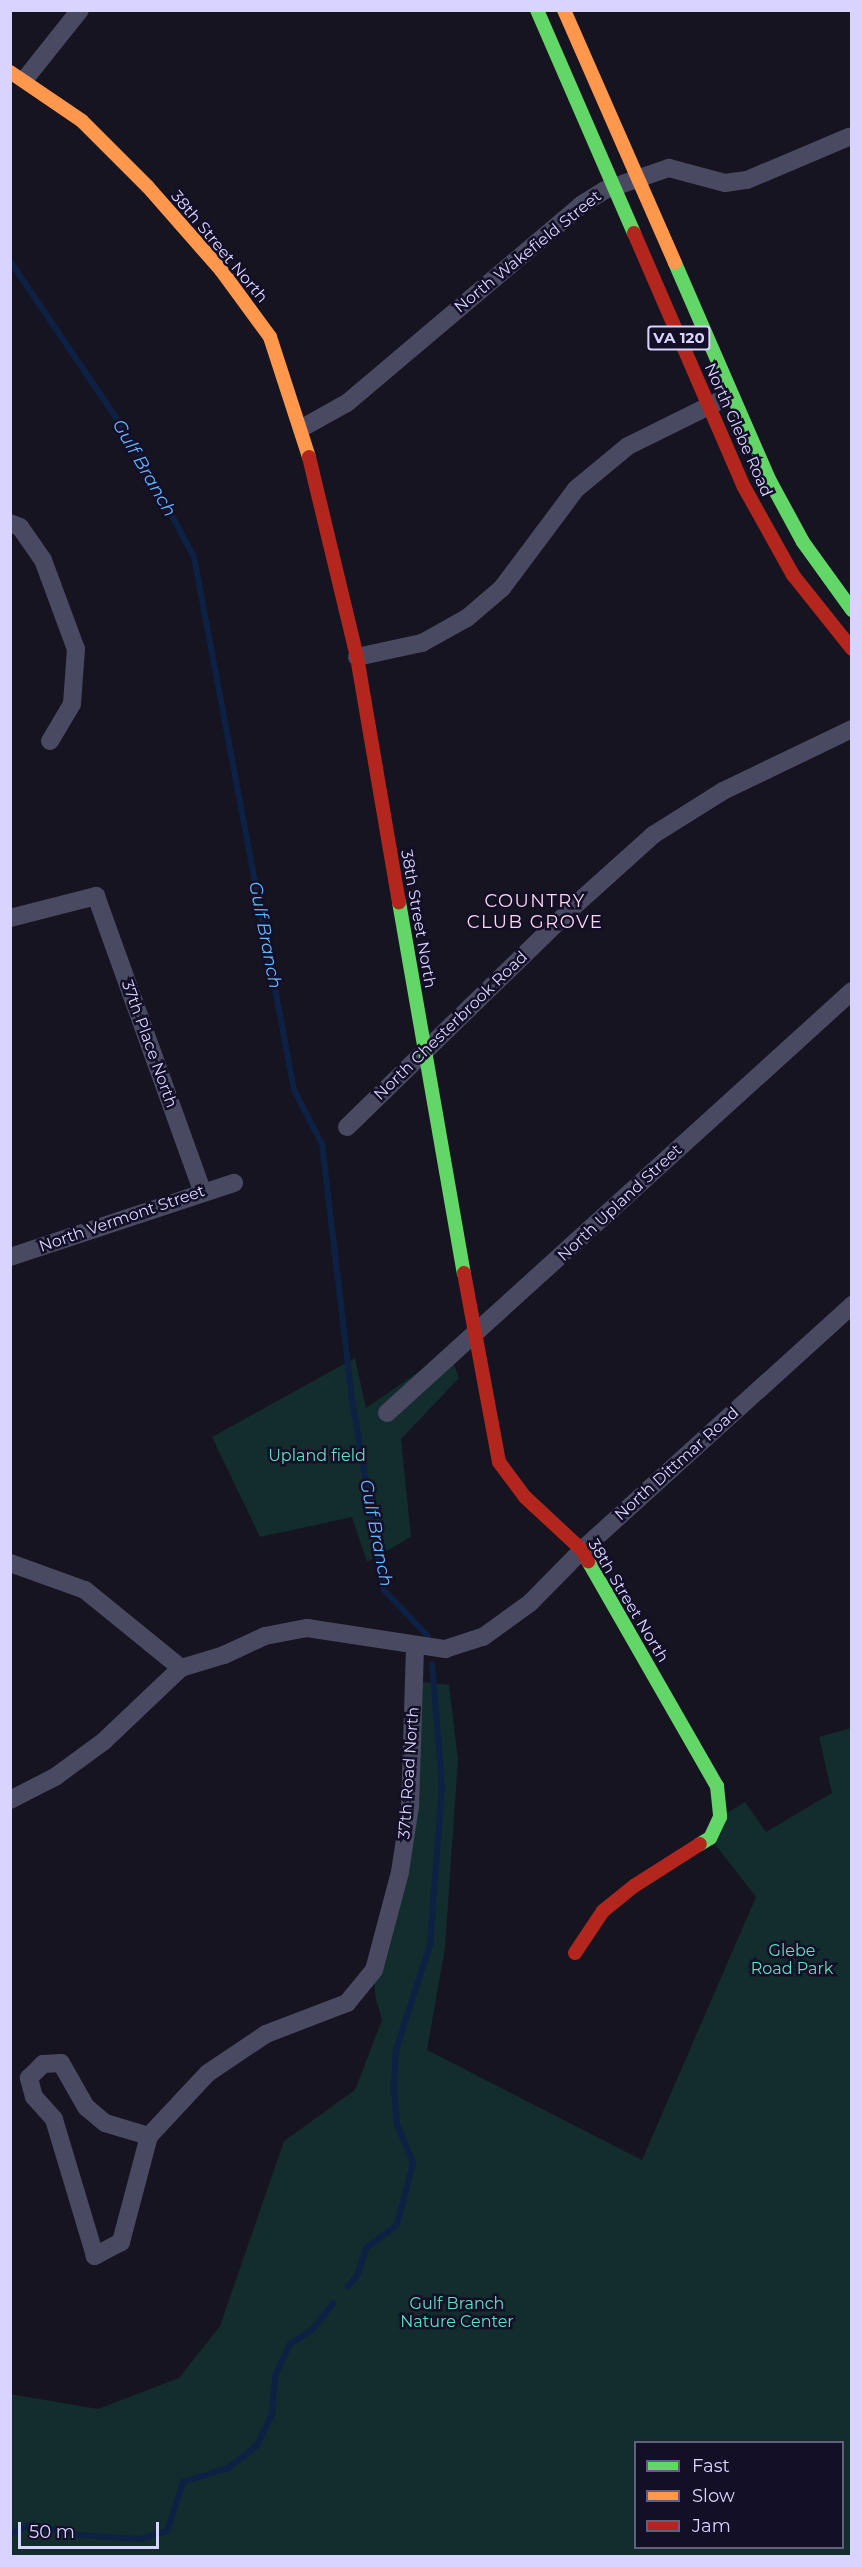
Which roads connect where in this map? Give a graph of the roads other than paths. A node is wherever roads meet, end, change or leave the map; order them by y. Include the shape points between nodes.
1 (80, 10) edge
2 (537, 10) edge
3 (564, 10) edge
4 (18, 75) edge
5 (849, 137) dead end
6 (636, 177) junction
7 (613, 186) junction
8 (732, 396) junction
9 (709, 406) junction
10 (303, 428) junction
11 (10, 523) edge
12 (852, 610) edge
13 (852, 649) edge
14 (357, 657) junction
15 (852, 729) edge
16 (50, 741) dead end
17 (10, 918) edge
18 (852, 991) edge
19 (424, 1052) junction
20 (347, 1127) dead end
21 (234, 1184) dead end
22 (202, 1191) junction
23 (10, 1257) edge
24 (852, 1305) edge
25 (477, 1335) junction
26 (387, 1413) dead end
27 (582, 1550) junction
28 (10, 1563) edge
29 (415, 1647) junction
30 (181, 1668) junction
31 (10, 1800) edge
32 (575, 1953) dead end
33 (149, 2136) junction

1 - 4 street
2 - 7 street, North Glebe Road / VA 120
3 - 6 street, North Glebe Road / VA 120
4 - 10 street, 38th Street North via 82,121 221,270 270,337
5 - 6 street, North Wakefield Street via 747,180 725,183 669,168
6 - 7 street, North Wakefield Street
6 - 8 street, North Glebe Road / VA 120
7 - 9 street, North Glebe Road / VA 120
7 - 10 street, North Wakefield Street via 581,206 347,403
8 - 9 street
8 - 12 street, North Glebe Road / VA 120 via 785,512
9 - 13 street, North Glebe Road / VA 120 via 744,487 780,554
9 - 14 street via 628,446 576,489 502,588 467,618 422,642
10 - 14 street, 38th Street North
11 - 16 street via 20,527 43,560 76,649 72,704
14 - 19 street, 38th Street North
15 - 19 street, North Chesterbrook Road via 723,791 653,835
17 - 22 street, 37th Place North via 96,896
18 - 25 street, North Upland Street
19 - 20 street, North Chesterbrook Road
19 - 25 street, 38th Street North
21 - 22 street, North Vermont Street
22 - 23 street, North Vermont Street
24 - 27 street, North Dittmar Road
25 - 26 street, North Upland Street
25 - 27 street, 38th Street North via 499,1462 525,1497
27 - 29 street, North Dittmar Road via 530,1604 483,1637 445,1650
27 - 32 street, 38th Street North via 717,1786 720,1817 710,1838 634,1886 603,1911
28 - 30 street via 85,1590
29 - 30 street, North Dittmar Road via 307,1628 265,1636 224,1655
29 - 33 street, 37th Road North via 410,1807 400,1872 374,1970 347,2003 266,2034 208,2073
30 - 31 street via 104,1741 55,1777
33 - 33 street, 37th Road North via 105,2123 86,2107 61,2063 43,2064 29,2078 34,2097 54,2119 95,2256 121,2242

